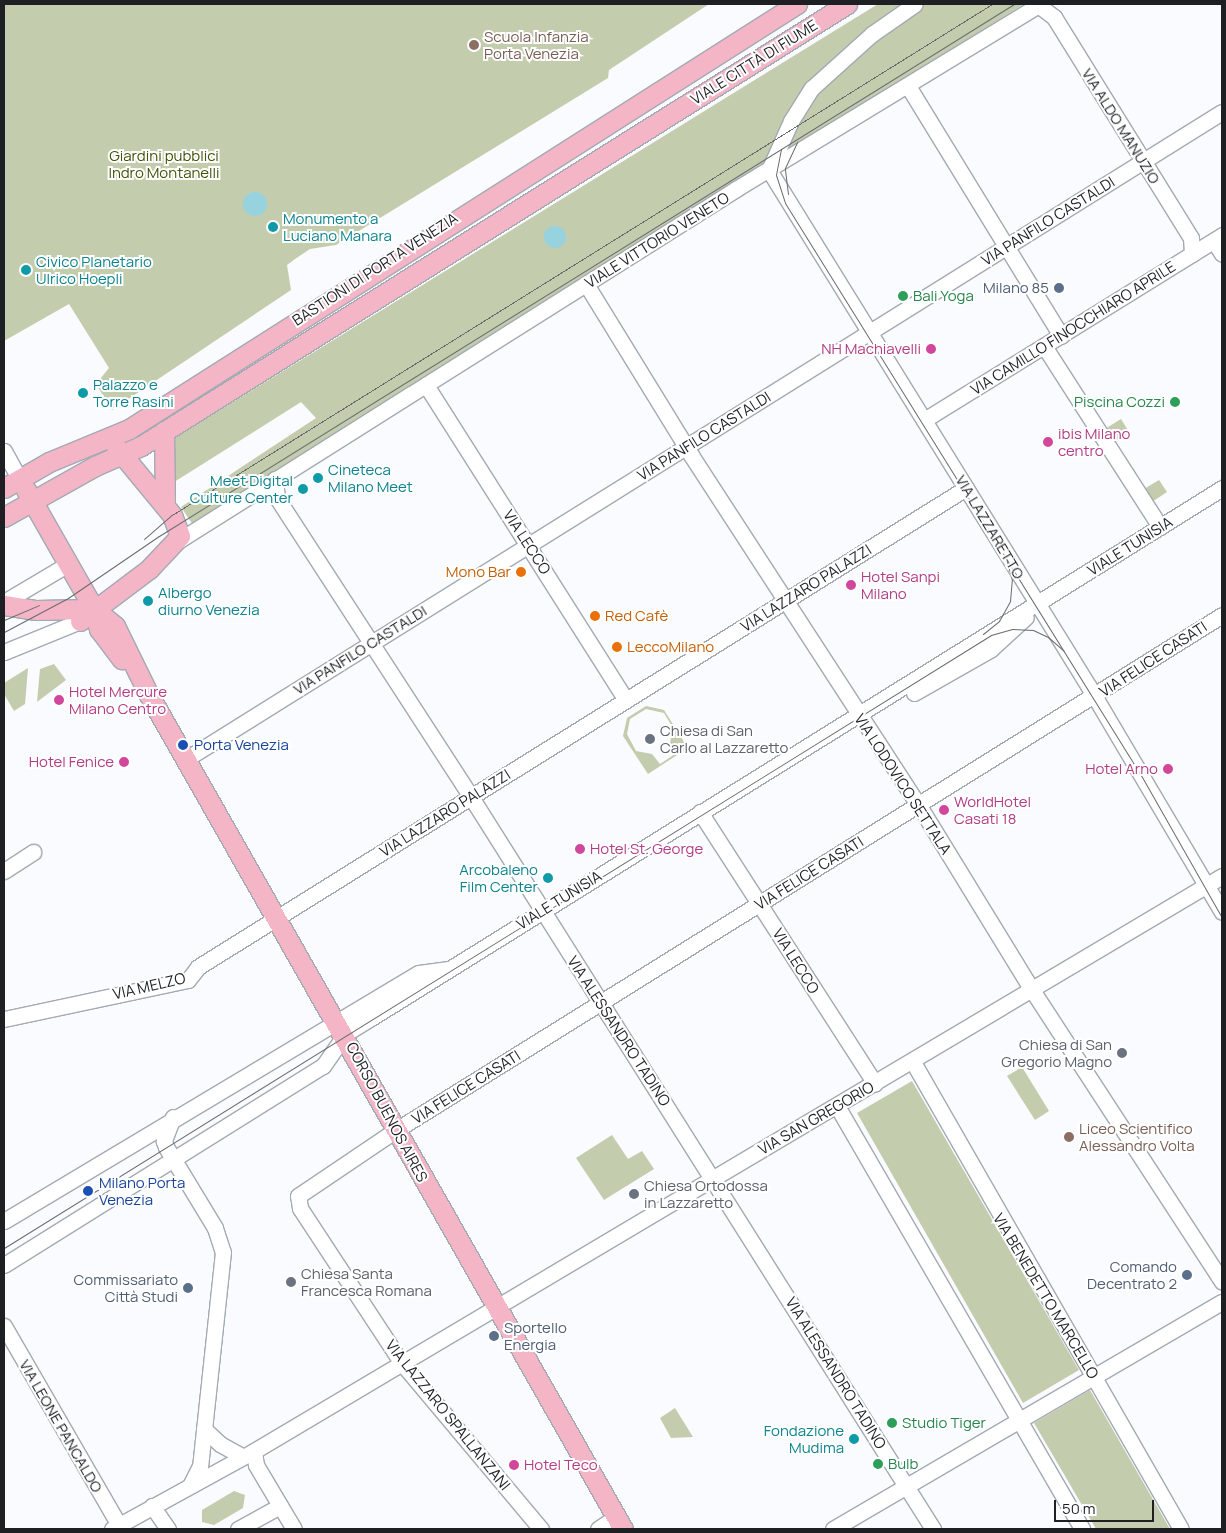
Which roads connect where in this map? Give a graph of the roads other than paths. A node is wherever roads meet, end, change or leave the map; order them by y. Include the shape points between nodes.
1 (797, 4) edge
2 (847, 4) edge
3 (915, 4) edge
4 (1039, 4) edge
5 (908, 86) junction
6 (646, 98) joint
7 (1222, 112) edge
8 (660, 120) joint
9 (1143, 162) junction
10 (769, 170) junction
11 (1218, 238) edge
12 (1007, 247) junction
13 (1192, 254) junction
14 (1222, 254) edge
15 (586, 284) junction
16 (868, 333) junction
17 (1061, 336) junction
18 (1044, 346) junction
19 (426, 385) junction
20 (924, 420) junction
21 (164, 431) junction
22 (104, 440) junction
23 (686, 447) junction
24 (4, 451) edge
25 (125, 455) junction
26 (275, 479) junction
27 (12, 483) edge
28 (966, 488) junction
29 (1222, 488) edge
30 (32, 501) junction
31 (165, 505) junction
32 (4, 517) edge
33 (1160, 527) junction
34 (178, 541) junction
35 (529, 545) junction
36 (68, 564) junction
37 (786, 601) junction
38 (4, 603) edge
39 (1037, 604) junction
40 (87, 615) junction
41 (1222, 615) edge
42 (371, 644) junction
43 (4, 652) edge
44 (149, 695) junction
45 (1094, 696) junction
46 (626, 700) junction
47 (858, 715) junction
48 (186, 759) junction
49 (471, 797) junction
50 (918, 804) junction
51 (700, 812) junction
52 (33, 852) dead end
53 (4, 871) edge
54 (1222, 876) edge
55 (1208, 885) junction
56 (760, 904) junction
57 (541, 911) junction
58 (1222, 912) edge
59 (277, 917) junction
60 (1032, 990) junction
61 (601, 1003) junction
62 (4, 1019) edge
63 (342, 1029) junction
64 (913, 1062) junction
65 (874, 1084) junction
66 (837, 1106) junction
67 (173, 1117) junction
68 (396, 1130) junction
69 (174, 1162) junction
70 (713, 1178) junction
71 (298, 1196) joint
72 (4, 1221) edge
73 (4, 1266) edge
74 (1222, 1282) edge
75 (1222, 1302) edge
76 (494, 1307) junction
77 (4, 1326) edge
78 (401, 1362) junction
79 (1094, 1377) junction
80 (1019, 1421) junction
81 (204, 1430) junction
82 (248, 1454) junction
83 (191, 1484) junction
84 (908, 1486) junction
85 (152, 1506) junction
86 (280, 1506) junction
87 (619, 1523) edge
88 (116, 1527) edge
89 (168, 1529) edge
90 (238, 1529) edge
91 (294, 1529) edge
92 (541, 1529) edge
93 (598, 1529) edge
94 (833, 1529) edge
95 (933, 1529) edge
96 (1082, 1529) edge
97 (1181, 1529) edge

1 - 6 main road, VIALE CITTÀ DI FIUME
2 - 8 main road, VIALE CITTÀ DI FIUME
3 - 10 street via 872,34 812,88 791,121
4 - 5 street, VIALE VITTORIO VENETO
4 - 9 street, VIA ALDO MANUZIO via 1054,17
5 - 10 street, VIALE VITTORIO VENETO
5 - 12 street
6 - 22 main road, BASTIONI DI PORTA VENEZIA via 129,428
7 - 9 street, VIA PANFILO CASTALDI
8 - 21 main road, BASTIONI DI PORTA VENEZIA
9 - 12 street, VIA PANFILO CASTALDI
9 - 13 street, VIA ALDO MANUZIO via 1191,238
10 - 15 street, VIALE VITTORIO VENETO
10 - 16 street, VIA LAZZARETTO
11 - 13 street, VIA CAMILLO FINOCCHIARO APRILE
11 - 14 street
12 - 16 street, VIA PANFILO CASTALDI
12 - 17 street
13 - 17 street, VIA CAMILLO FINOCCHIARO APRILE
15 - 19 street, VIALE VITTORIO VENETO
15 - 23 street, VIA LODOVICO SETTALA
16 - 20 street, VIA LAZZARETTO
16 - 23 street, VIA PANFILO CASTALDI
17 - 18 street, VIA CAMILLO FINOCCHIARO APRILE
18 - 20 street, VIA CAMILLO FINOCCHIARO APRILE
18 - 33 street
19 - 26 street, VIALE VITTORIO VENETO
19 - 35 street, VIA LECCO
20 - 28 street, VIA LAZZARETTO
21 - 25 main road, BASTIONI DI PORTA VENEZIA
21 - 31 main road
22 - 25 main road
22 - 27 main road, BASTIONI DI PORTA VENEZIA
23 - 35 street, VIA PANFILO CASTALDI
23 - 37 street, VIA LODOVICO SETTALA
24 - 27 street
25 - 30 main road, BASTIONI DI PORTA VENEZIA via 95,466
25 - 31 main road
26 - 34 street, VIALE VITTORIO VENETO
26 - 42 street, VIA ALESSANDRO TADINO via 277,498
27 - 30 main road
28 - 37 street, VIA LAZZARO PALAZZI
28 - 39 street, VIA LAZZARETTO
29 - 33 street, VIALE TUNISIA
30 - 32 main road, BASTIONI DI PORTA VENEZIA
30 - 36 main road
31 - 34 main road via 179,528
33 - 39 street, VIALE TUNISIA
34 - 40 main road
35 - 42 street, VIA PANFILO CASTALDI
35 - 46 street, VIA LECCO
36 - 38 street
36 - 40 main road
37 - 46 street, VIA LAZZARO PALAZZI
37 - 47 street, VIA LODOVICO SETTALA
38 - 40 main road
39 - 45 street, VIA LAZZARETTO
39 - 47 street, VIALE TUNISIA
40 - 43 street
40 - 44 main road, CORSO BUENOS AIRES
40 - 44 main road, CORSO BUENOS AIRES via 115,626
41 - 45 street, VIA FELICE CASATI
42 - 48 street, VIA PANFILO CASTALDI
42 - 49 street, VIA ALESSANDRO TADINO
44 - 48 main road, CORSO BUENOS AIRES
45 - 50 street, VIA FELICE CASATI
45 - 55 street, VIA LAZZARETTO
46 - 49 street, VIA LAZZARO PALAZZI
47 - 50 street, VIA LODOVICO SETTALA
47 - 51 street, VIALE TUNISIA
48 - 59 main road, CORSO BUENOS AIRES
49 - 57 street, VIA ALESSANDRO TADINO
49 - 59 street, VIA LAZZARO PALAZZI
50 - 56 street, VIA FELICE CASATI
50 - 60 street, VIA LODOVICO SETTALA
51 - 56 street, VIA LECCO
51 - 57 street, VIALE TUNISIA
52 - 53 street
54 - 55 street, VIA SAN GREGORIO
55 - 58 street, VIA LAZZARETTO
55 - 60 street, VIA SAN GREGORIO
56 - 61 street, VIA FELICE CASATI
56 - 65 street, VIA LECCO
57 - 61 street, VIA ALESSANDRO TADINO
57 - 63 street, VIALE TUNISIA via 449,969
59 - 62 street, VIA MELZO via 198,966 188,980
59 - 63 main road, CORSO BUENOS AIRES
60 - 64 street, VIA SAN GREGORIO
60 - 74 street, VIA LODOVICO SETTALA
61 - 68 street, VIA FELICE CASATI
61 - 70 street, VIA ALESSANDRO TADINO
63 - 67 street, VIALE TUNISIA
63 - 68 main road, CORSO BUENOS AIRES
63 - 69 street via 323,1066
64 - 65 street, VIA SAN GREGORIO
64 - 79 street, VIA BENEDETTO MARCELLO
65 - 66 street, VIA SAN GREGORIO
66 - 70 street, VIA SAN GREGORIO
66 - 80 street
67 - 69 street via 164,1141
67 - 72 street, VIALE TUNISIA
68 - 71 street, VIA FELICE CASATI
68 - 76 main road, CORSO BUENOS AIRES
69 - 73 street
69 - 81 street via 215,1228 223,1263
70 - 76 street, VIA SAN GREGORIO
70 - 84 street, VIA ALESSANDRO TADINO
71 - 78 street, VIA LAZZARO SPALLANZANI via 300,1208
75 - 79 street
76 - 78 street, VIA SAN GREGORIO
76 - 87 main road, CORSO BUENOS AIRES
77 - 88 street, VIA LEONE PANCALDO
78 - 82 street, VIA SAN GREGORIO
78 - 92 street, VIA LAZZARO SPALLANZANI
79 - 80 street
79 - 97 street, VIA BENEDETTO MARCELLO
80 - 84 street
80 - 96 street
81 - 82 street via 220,1444
81 - 83 street via 200,1466
82 - 83 street, VIA SAN GREGORIO
82 - 86 street
83 - 85 street, VIA SAN GREGORIO
84 - 94 street
84 - 95 street, VIA ALESSANDRO TADINO
85 - 88 street, VIA SAN GREGORIO
85 - 89 street
86 - 90 street
86 - 91 street
87 - 93 street

